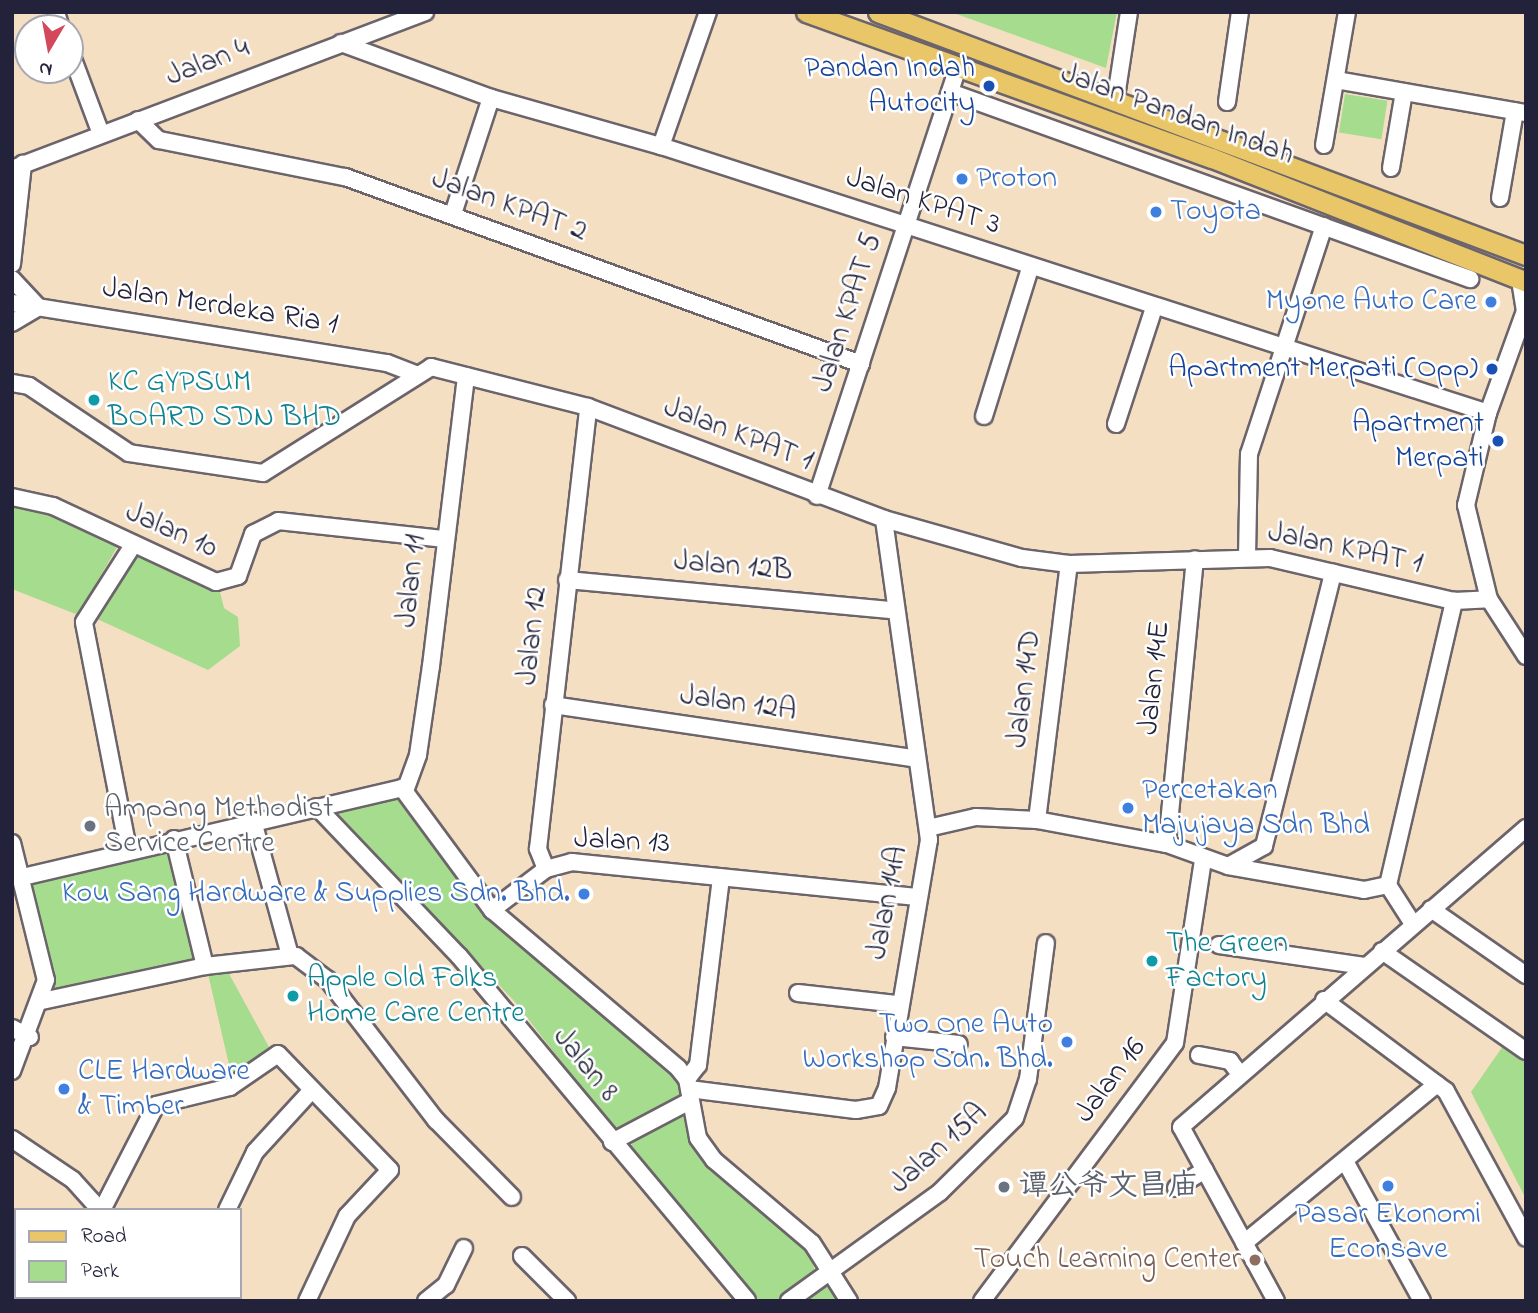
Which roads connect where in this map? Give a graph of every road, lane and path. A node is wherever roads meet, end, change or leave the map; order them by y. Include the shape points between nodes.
1 (425, 12) edge
2 (708, 12) edge
3 (806, 12) edge
4 (878, 12) edge
5 (917, 12) edge
6 (1129, 12) edge
7 (1240, 12) edge
8 (1347, 12) edge
9 (341, 43) junction
10 (970, 46) junction
11 (958, 68) junction
12 (1336, 80) junction
13 (82, 84) edge
14 (950, 92) junction
15 (1404, 92) junction
16 (1116, 97) junction
17 (491, 98) junction
18 (1227, 102) dead end
19 (1520, 112) edge
20 (138, 120) junction
21 (101, 134) junction
22 (1324, 145) dead end
23 (661, 146) junction
24 (18, 167) edge
25 (1391, 168) dead end
26 (1500, 198) dead end
27 (453, 214) junction
28 (906, 226) junction
29 (1324, 226) junction
30 (1526, 255) edge
31 (12, 264) edge
32 (1030, 268) junction
33 (12, 279) edge
34 (1470, 279) dead end
35 (1523, 281) edge
36 (12, 303) edge
37 (39, 307) junction
38 (1154, 308) junction
39 (1526, 310) edge
40 (12, 323) edge
41 (1282, 349) junction
42 (861, 364) junction
43 (416, 374) junction
44 (466, 376) junction
45 (12, 383) edge
46 (588, 407) junction
47 (1488, 413) junction
48 (984, 416) dead end
49 (1116, 424) dead end
50 (817, 496) junction
51 (12, 497) edge
52 (884, 520) junction
53 (445, 539) junction
54 (133, 545) junction
55 (1247, 557) junction
56 (1195, 559) junction
57 (1069, 564) junction
58 (1333, 573) junction
59 (567, 580) junction
60 (1489, 599) junction
61 (1454, 601) junction
62 (893, 610) junction
63 (1526, 656) edge
64 (554, 705) junction
65 (914, 758) junction
66 (403, 790) junction
67 (317, 807) junction
68 (1037, 820) junction
69 (253, 821) junction
70 (928, 828) junction
71 (1522, 837) edge
72 (173, 839) junction
73 (12, 843) edge
74 (1167, 844) junction
75 (128, 849) junction
76 (1203, 860) junction
77 (1228, 866) junction
78 (546, 869) junction
79 (23, 877) junction
80 (721, 877) junction
81 (1388, 885) junction
82 (916, 897) junction
83 (1431, 909) junction
84 (492, 910) junction
85 (1413, 925) junction
86 (1046, 943) dead end
87 (1219, 945) dead end
88 (1382, 951) junction
89 (290, 955) junction
90 (1364, 966) junction
91 (205, 967) junction
92 (1526, 975) edge
93 (798, 993) dead end
94 (1324, 1000) junction
95 (43, 1001) junction
96 (898, 1004) junction
97 (12, 1028) edge
98 (30, 1037) junction
99 (894, 1037) junction
100 (958, 1044) dead end
101 (1526, 1051) edge
102 (1199, 1055) dead end
103 (12, 1071) edge
104 (1239, 1073) junction
105 (1437, 1084) junction
106 (688, 1090) junction
107 (310, 1092) junction
108 (12, 1139) edge
109 (612, 1142) junction
110 (1345, 1161) junction
111 (1205, 1170) junction
112 (1176, 1188) dead end
113 (512, 1197) dead end
114 (99, 1208) edge
115 (102, 1208) edge
116 (228, 1208) edge
117 (1526, 1238) edge
118 (1244, 1243) junction
119 (464, 1248) dead end
120 (522, 1256) dead end
121 (833, 1272) junction
122 (307, 1301) edge
123 (426, 1301) edge
124 (567, 1301) edge
125 (747, 1301) edge
126 (789, 1301) edge
127 (849, 1301) edge
128 (982, 1301) edge
129 (1276, 1301) edge
130 (1422, 1301) edge

1 - 9 street, Jalan 4
2 - 23 street
3 - 11 main road, Jalan Pandan Indah
4 - 10 main road
5 - 10 main road, Jalan Pandan Indah via 954,29
6 - 16 street
7 - 18 street
8 - 12 street
9 - 17 street, Jalan KPAT 3
9 - 20 street, Jalan 4
10 - 16 main road, Jalan Pandan Indah
11 - 14 street, Jalan KPAT 5
11 - 35 main road, Jalan Pandan Indah via 1212,158
12 - 15 street
12 - 22 street
13 - 21 street
14 - 28 street, Jalan KPAT 5
14 - 29 street
15 - 19 street
15 - 25 street
16 - 30 main road, Jalan Pandan Indah
17 - 23 street, Jalan KPAT 3
17 - 27 street
19 - 26 street
20 - 21 street, Jalan 4
20 - 27 street, Jalan KPAT 2 via 159,140 297,163
21 - 24 street, Jalan 4
23 - 28 street, Jalan KPAT 3
24 - 31 street
27 - 42 street, Jalan KPAT 2
28 - 32 street, Jalan KPAT 3
28 - 42 street, Jalan KPAT 5
29 - 34 street
29 - 41 street
32 - 38 street, Jalan KPAT 3
32 - 48 street
33 - 37 street
35 - 39 street
36 - 37 street, Jalan Merdeka Ria 1
37 - 40 street
37 - 43 street, Jalan Merdeka Ria 1 via 387,363
38 - 41 street, Jalan KPAT 3
38 - 49 street
39 - 47 street
41 - 47 street, Jalan KPAT 3
41 - 55 street via 1249,454
42 - 50 street, Jalan KPAT 5
43 - 44 street, Jalan KPAT 1 via 430,367
43 - 45 street, Jalan KPAT 1 via 263,473 128,453 29,386
44 - 46 street, Jalan KPAT 1
44 - 53 street, Jalan 11
46 - 50 street, Jalan KPAT 1
46 - 59 street, Jalan 12
47 - 60 street via 1466,505
50 - 52 street, Jalan KPAT 1
51 - 54 street, Jalan 10 via 52,506
52 - 57 street, Jalan KPAT 1
52 - 62 street, Jalan 14A
53 - 54 street, Jalan 10 via 278,521 253,534 238,576 229,583
53 - 66 street, Jalan 11 via 418,755
54 - 75 street via 84,622
55 - 56 street, Jalan KPAT 1
55 - 58 street, Jalan KPAT 1
56 - 57 street, Jalan KPAT 1
56 - 74 street, Jalan 14E
57 - 68 street, Jalan 14D
58 - 61 street, Jalan KPAT 1
58 - 77 street via 1264,846
59 - 62 street, Jalan 12B
59 - 64 street, Jalan 12
60 - 61 street, Jalan KPAT 1
60 - 63 street
61 - 81 street
62 - 65 street, Jalan 14A
64 - 65 street, Jalan 12A
64 - 78 street, Jalan 12 via 538,849
65 - 70 street, Jalan 14A
66 - 67 street
66 - 84 street
67 - 69 street
67 - 109 street, Jalan 8 via 459,956
68 - 70 street via 976,817
68 - 74 street
69 - 72 street
69 - 89 street
70 - 82 street, Jalan 14A
71 - 83 street
72 - 75 street
72 - 91 street
73 - 79 street
74 - 76 street
75 - 79 street
76 - 77 street
76 - 128 street, Jalan 16 via 1175,1043
77 - 81 street via 1364,890
78 - 80 street, Jalan 13 via 572,862
78 - 84 street, Jalan 13
79 - 95 street via 43,956
80 - 82 street, Jalan 13
80 - 106 street via 698,1065
81 - 85 street
82 - 96 street, Jalan 14A
83 - 85 street
83 - 92 street
84 - 106 street
85 - 88 street
86 - 121 street, Jalan 15A via 1028,1079 1015,1118 962,1174
87 - 90 street
88 - 90 street
88 - 101 street
89 - 91 street
89 - 113 street via 327,980 436,1120
90 - 94 street
91 - 95 street
93 - 96 street
94 - 104 street
94 - 105 street
95 - 98 street
96 - 99 street, Jalan 14A
97 - 98 street
98 - 103 street
99 - 100 street
99 - 106 street, Jalan 14A via 879,1106 856,1110
102 - 104 street via 1230,1061
104 - 111 street via 1181,1126
105 - 110 street
105 - 117 street
106 - 109 street
106 - 121 street via 698,1138 714,1160 774,1206
107 - 115 street via 273,1053 230,1087 156,1105
107 - 116 street via 255,1152
107 - 122 street via 390,1170 347,1216
108 - 114 street via 73,1180
109 - 125 street, Jalan 8
110 - 118 street
110 - 130 street
111 - 112 street
111 - 118 street
118 - 129 street
119 - 123 street via 446,1285
120 - 124 street
121 - 126 street, Jalan 15A
121 - 127 street

